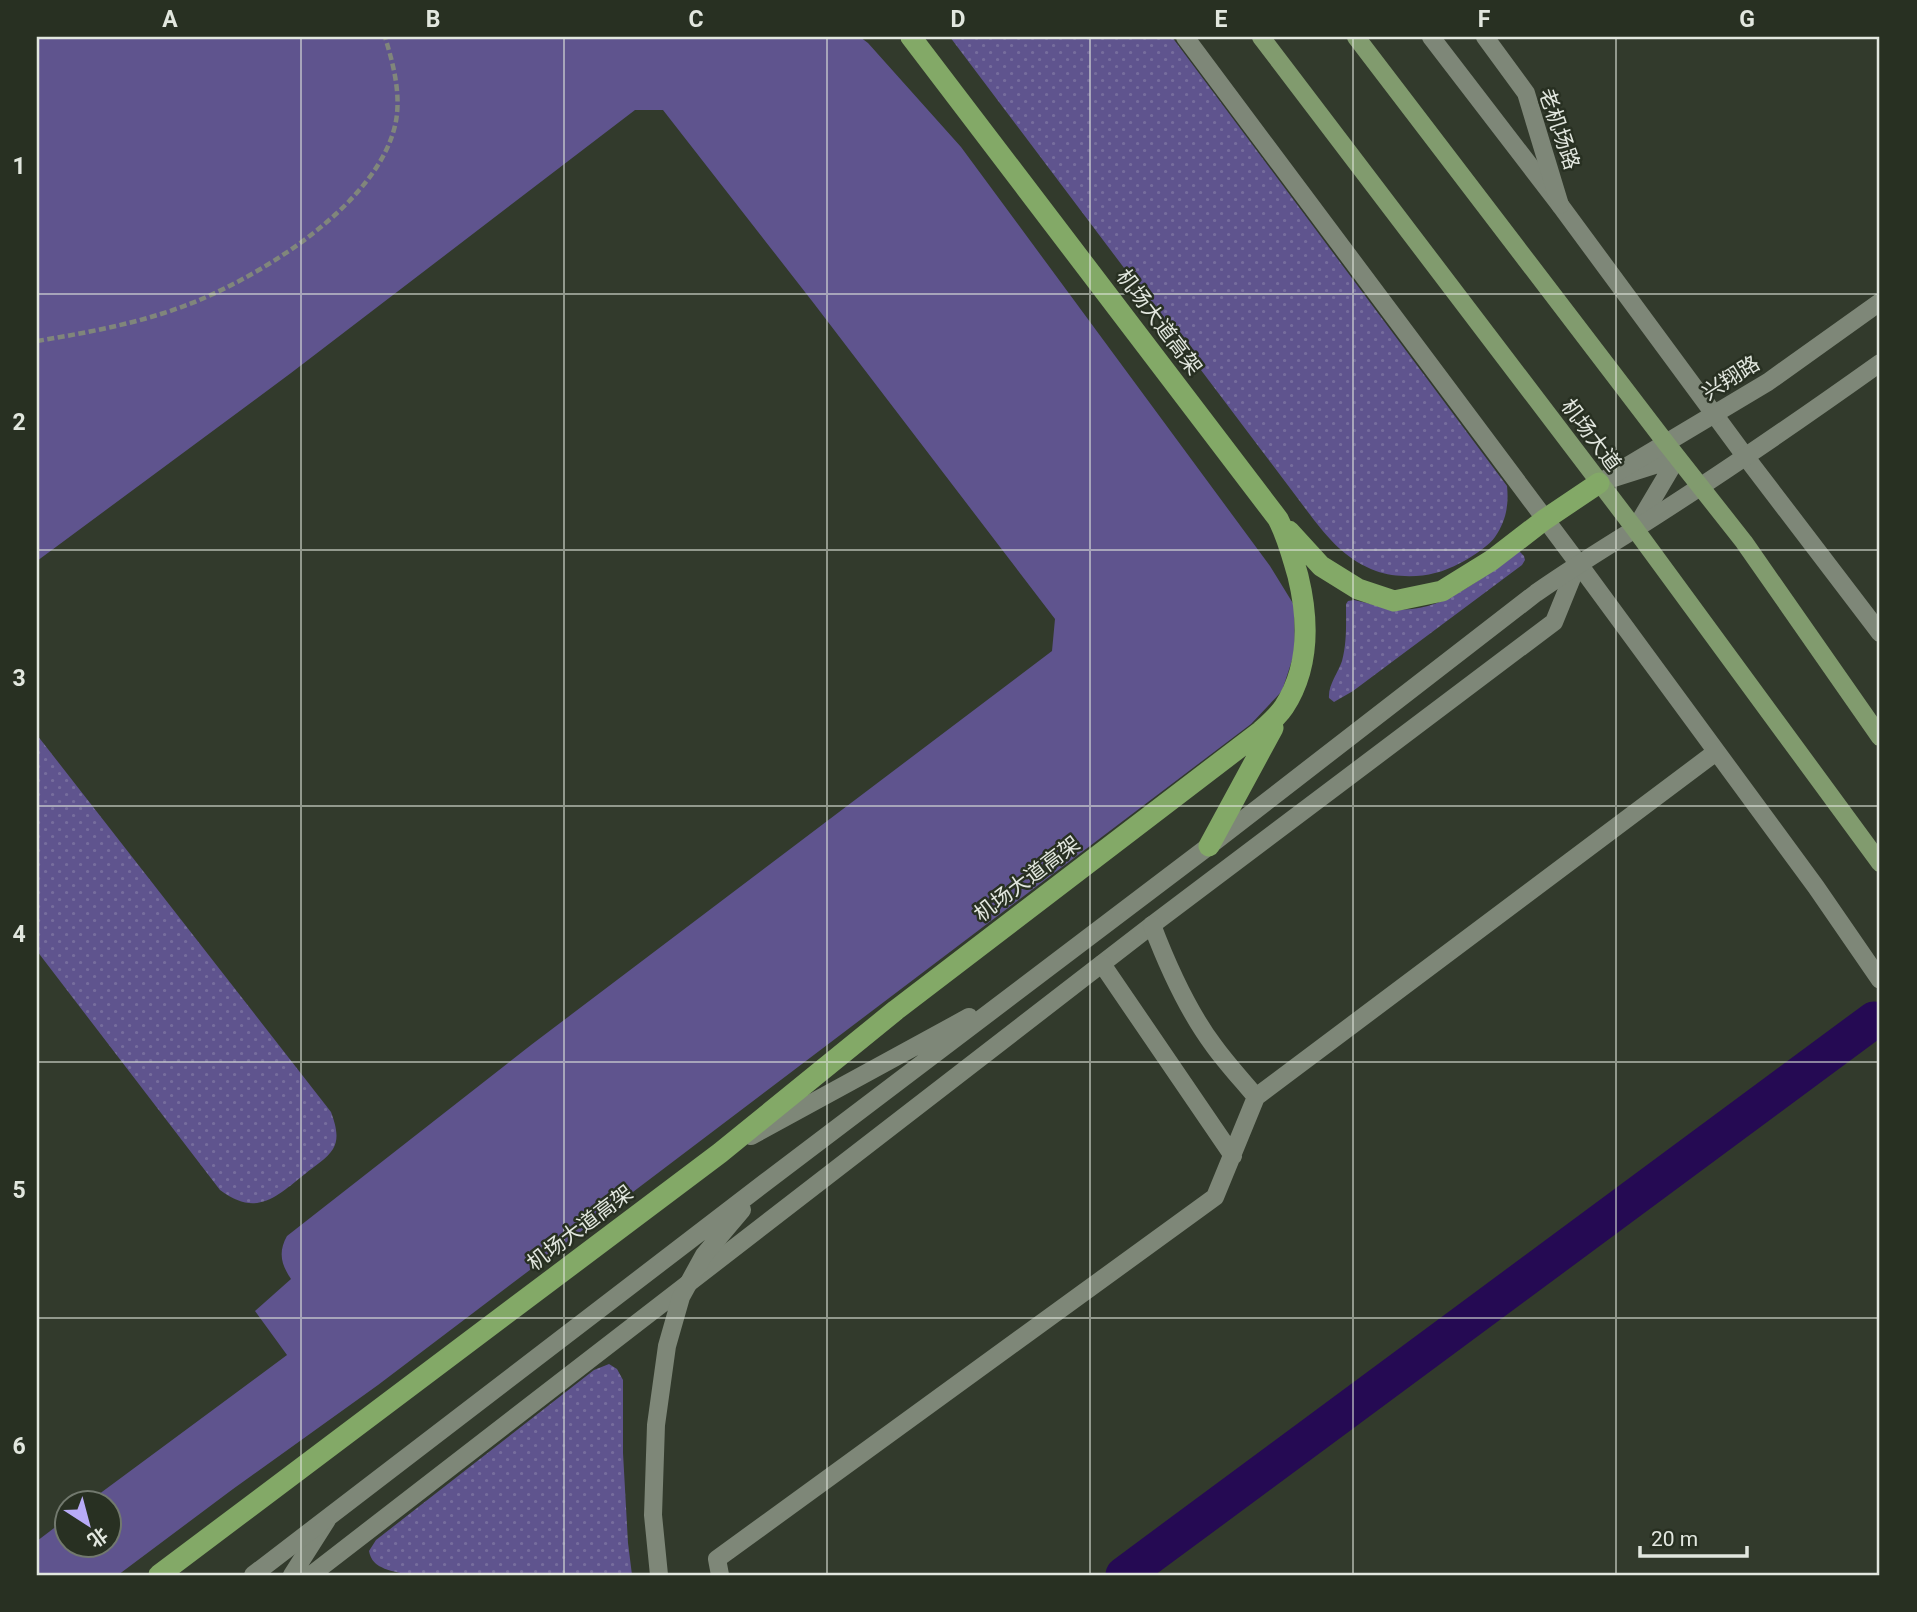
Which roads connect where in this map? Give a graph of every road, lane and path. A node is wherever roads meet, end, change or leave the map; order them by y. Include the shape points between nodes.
1 (385, 37) edge
2 (1185, 37) edge
3 (1261, 37) edge
4 (1356, 37) edge
5 (1431, 37) edge
6 (1485, 37) edge
7 (912, 39) edge
8 (1560, 205) junction
9 (1880, 302) edge
10 (37, 341) edge
11 (1880, 363) edge
12 (1715, 415) junction
13 (1672, 451) junction
14 (1745, 456) junction
15 (1599, 483) junction
16 (1700, 486) junction
17 (1278, 519) junction
18 (1544, 520) junction
19 (1635, 529) junction
20 (1578, 563) junction
21 (1880, 633) edge
22 (1283, 709) junction
23 (1880, 737) edge
24 (1716, 751) junction
25 (1209, 846) junction
26 (1880, 863) edge
27 (1152, 925) junction
28 (1102, 964) junction
29 (1880, 980) edge
30 (1020, 989) junction
31 (1256, 1097) junction
32 (720, 1153) junction
33 (1233, 1156) junction
34 (767, 1181) junction
35 (688, 1283) junction
36 (327, 1520) junction
37 (159, 1575) edge
38 (253, 1575) edge
39 (292, 1575) edge
40 (311, 1575) edge
41 (659, 1575) edge
42 (720, 1575) edge

1 - 10 path via 397,99 388,145 361,189 317,230 269,264 195,302 131,323
2 - 18 street
3 - 15 main road, 机场大道
4 - 13 main road
5 - 8 street
6 - 8 street, 老机场路 via 1525,93
7 - 17 highway, 机场大道高架
8 - 12 street
9 - 12 street, 兴翔路
11 - 14 street
12 - 13 street, 兴翔路
12 - 14 street
13 - 15 street, 兴翔路
13 - 16 main road
13 - 19 street
14 - 16 street
14 - 21 street
15 - 18 highway
15 - 19 main road, 机场大道
16 - 19 street
16 - 23 main road
17 - 18 highway via 1321,566 1359,589 1394,601 1442,591
17 - 22 highway, 机场大道高架 via 1288,537 1300,585 1306,644 1303,665
18 - 20 street
19 - 20 street
19 - 26 main road, 机场大道
20 - 24 street
20 - 25 street
20 - 27 street via 1554,622
22 - 25 highway
22 - 32 highway, 机场大道高架 via 1261,732 896,1010
24 - 29 street
24 - 31 street
25 - 30 street
27 - 28 street
27 - 31 street via 1190,1010
28 - 33 street
28 - 35 street
30 - 32 street
30 - 34 street
31 - 33 street
32 - 37 highway, 机场大道高架
33 - 42 street via 1215,1197 717,1559
34 - 35 street via 704,1255
34 - 36 street
35 - 40 street
35 - 41 street via 667,1346 656,1425 653,1515
36 - 38 street
36 - 39 street

